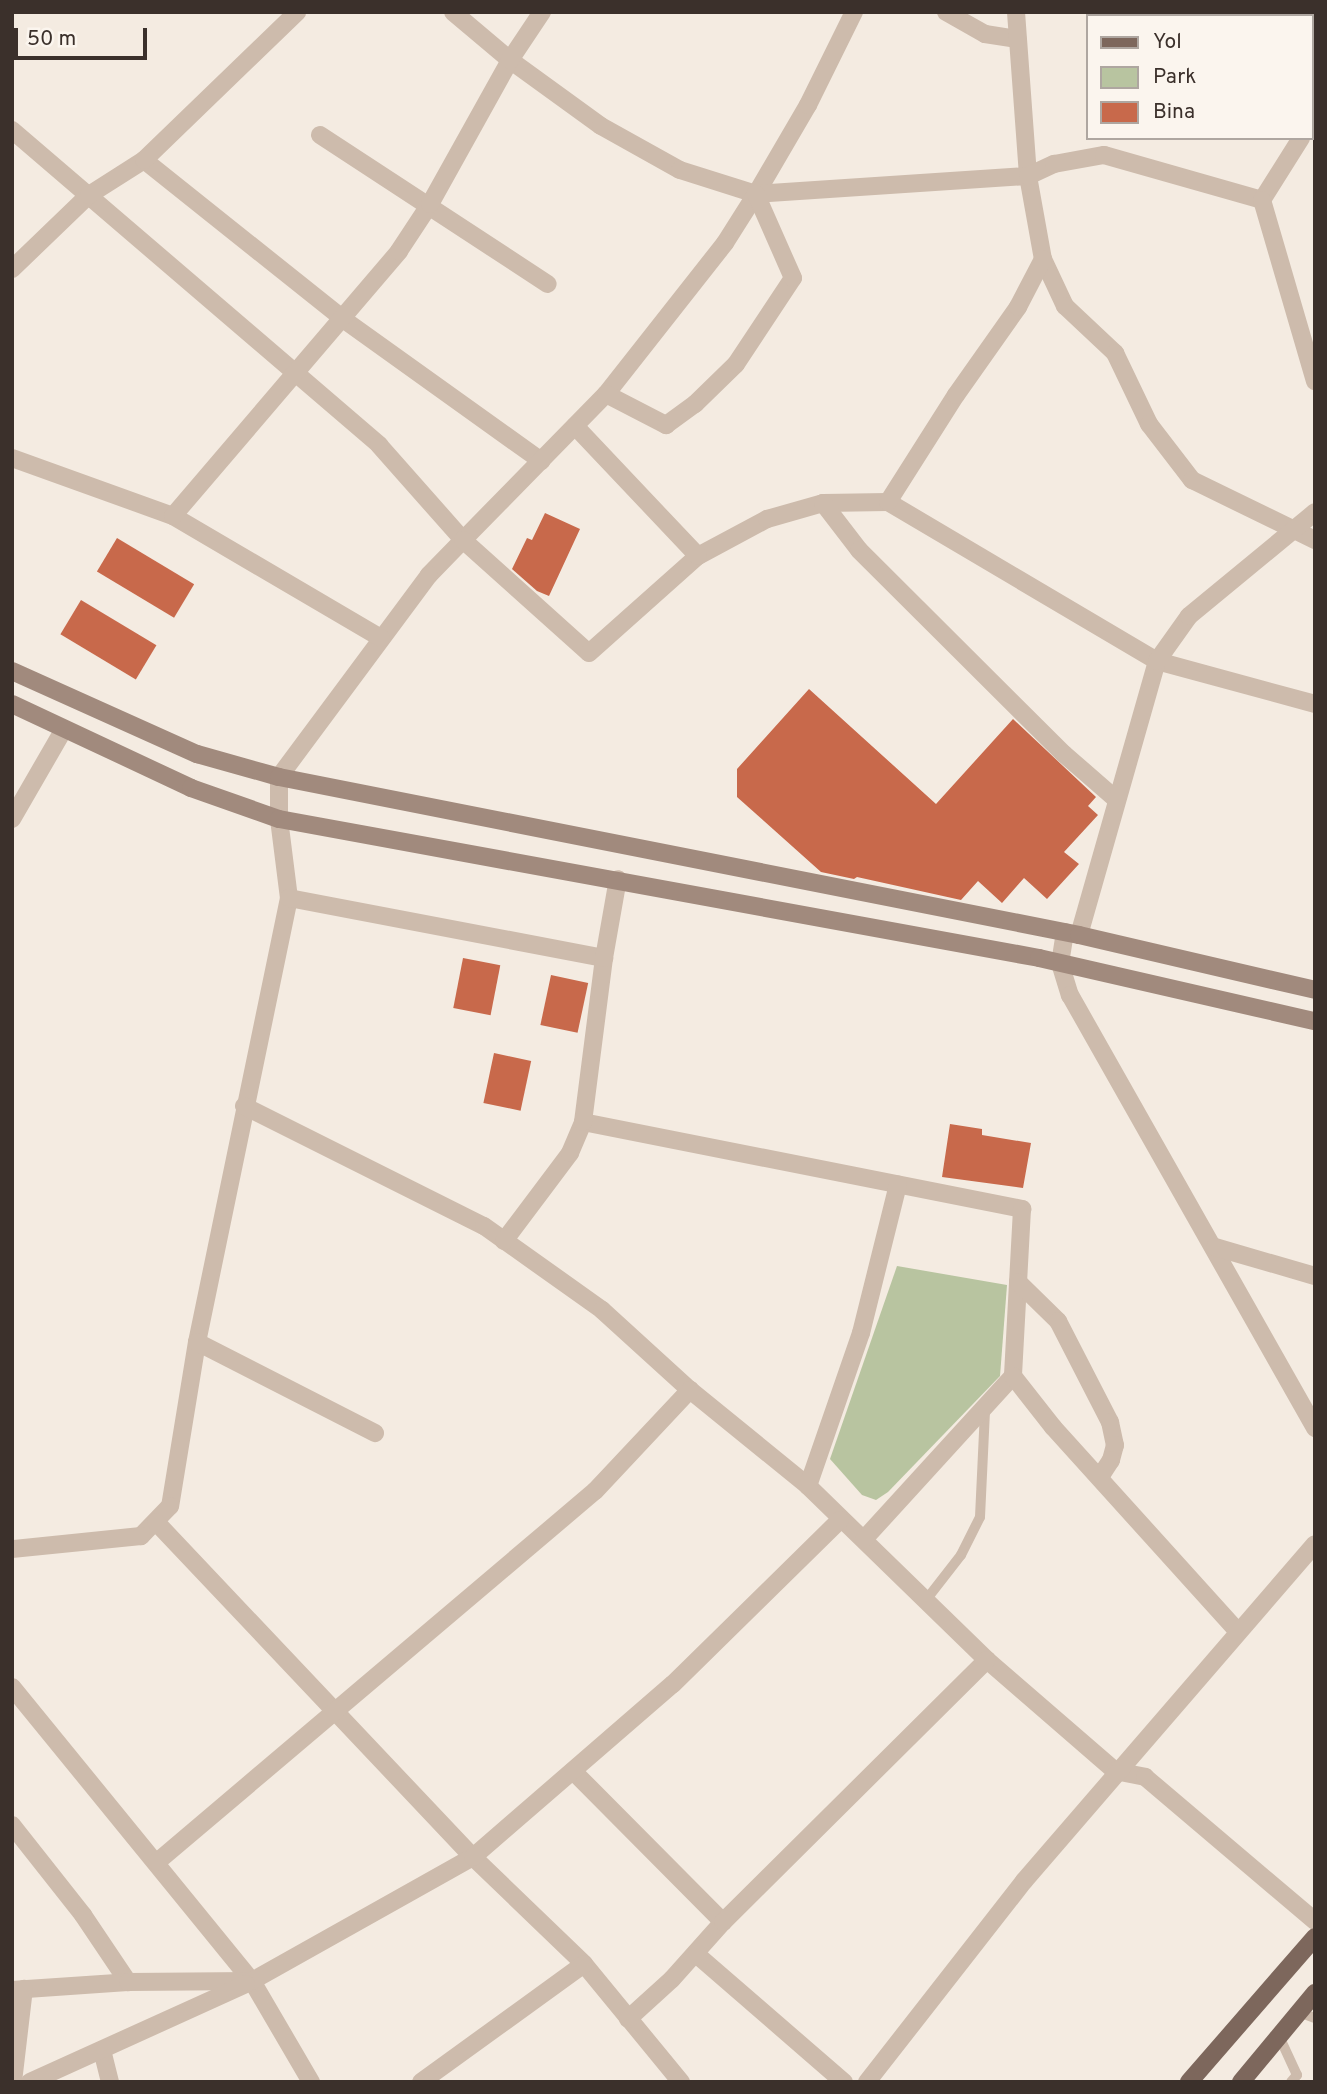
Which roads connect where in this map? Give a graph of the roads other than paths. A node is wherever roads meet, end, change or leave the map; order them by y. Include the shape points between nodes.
1 (297, 12) edge
2 (453, 12) edge
3 (542, 12) edge
4 (854, 12) edge
5 (946, 12) edge
6 (1016, 12) edge
7 (1018, 39) junction
8 (510, 60) junction
9 (12, 130) edge
10 (320, 135) dead end
11 (1300, 140) edge
12 (144, 160) junction
13 (1028, 176) junction
14 (756, 194) junction
15 (89, 195) junction
16 (1262, 200) junction
17 (430, 204) junction
18 (1044, 259) junction
19 (12, 270) edge
20 (548, 284) dead end
21 (343, 319) junction
22 (296, 373) junction
23 (1315, 381) edge
24 (606, 394) junction
25 (575, 426) junction
26 (12, 458) edge
27 (541, 461) junction
28 (888, 502) junction
29 (823, 503) junction
30 (1315, 512) edge
31 (173, 516) junction
32 (1292, 530) junction
33 (463, 540) junction
34 (1315, 540) edge
35 (698, 556) junction
36 (381, 638) junction
37 (1157, 661) junction
38 (12, 671) edge
39 (12, 704) edge
40 (1315, 704) edge
41 (64, 729) junction
42 (279, 777) junction
43 (1117, 800) junction
44 (12, 818) edge
45 (279, 819) junction
46 (618, 879) junction
47 (289, 898) junction
48 (1072, 934) junction
49 (604, 958) junction
50 (1060, 963) junction
51 (1315, 990) edge
52 (1315, 1021) edge
53 (244, 1106) junction
54 (583, 1122) junction
55 (898, 1185) junction
56 (504, 1241) junction
57 (1215, 1247) junction
58 (1315, 1276) edge
59 (1018, 1282) junction
60 (197, 1342) junction
61 (1013, 1376) junction
62 (690, 1390) junction
63 (985, 1407) junction
64 (1315, 1427) edge
65 (374, 1433) dead end
66 (1100, 1477) junction
67 (808, 1486) junction
68 (841, 1520) junction
69 (156, 1522) junction
70 (864, 1539) junction
71 (1315, 1544) edge
72 (12, 1549) edge
73 (926, 1600) junction
74 (1238, 1632) junction
75 (987, 1660) junction
76 (12, 1687) edge
77 (334, 1712) junction
78 (573, 1771) junction
79 (1115, 1771) junction
80 (12, 1825) edge
81 (473, 1857) junction
82 (157, 1862) junction
83 (1315, 1921) edge
84 (723, 1922) junction
85 (1315, 1937) edge
86 (696, 1954) junction
87 (584, 1964) junction
88 (253, 1981) junction
89 (128, 1982) junction
90 (18, 1989) edge
91 (1315, 1993) edge
92 (1307, 2015) edge
93 (628, 2019) junction
94 (1279, 2036) junction
95 (102, 2049) junction
96 (13, 2082) edge
97 (30, 2082) edge
98 (110, 2082) edge
99 (311, 2082) edge
100 (421, 2082) edge
101 (681, 2082) edge
102 (844, 2082) edge
103 (867, 2082) edge
104 (1189, 2082) edge
105 (1241, 2082) edge
106 (1291, 2082) edge

1 - 12 street
2 - 8 street
3 - 8 street
4 - 14 street via 808,105
5 - 7 street via 985,34
6 - 7 street
7 - 13 street
8 - 14 street via 601,126 680,170
8 - 17 street
9 - 15 street
10 - 17 street
11 - 16 street
12 - 15 street
12 - 21 street
13 - 14 street
13 - 16 street via 1054,164 1104,156
13 - 18 street
14 - 24 street via 725,243
14 - 24 street via 793,278 736,364 666,425
15 - 19 street
15 - 22 street
16 - 23 street
17 - 20 street
17 - 21 street via 399,251
18 - 28 street via 1018,307
18 - 32 street via 1065,306 1115,353 1149,424 1192,480
21 - 22 street
21 - 27 street
22 - 31 street
22 - 33 street via 379,444
24 - 25 street
25 - 27 street
25 - 35 street
26 - 31 street
27 - 33 street
28 - 29 street
28 - 37 street
29 - 35 street via 767,519
29 - 43 street via 859,550 1064,754
30 - 32 street
31 - 36 street
32 - 34 street
32 - 37 street via 1189,617
33 - 35 street via 589,653
33 - 36 street via 429,575
36 - 42 street
37 - 40 street
37 - 43 street
38 - 42 main road via 197,754
39 - 41 main road
41 - 44 street
41 - 45 main road via 191,788
42 - 45 street
42 - 48 main road
43 - 48 street
45 - 46 main road
45 - 47 street
46 - 49 street
46 - 50 main road
47 - 49 street
47 - 53 street
48 - 50 street
48 - 51 main road
49 - 54 street
50 - 52 main road
50 - 57 street via 1070,995
53 - 56 street via 484,1226
53 - 60 street
54 - 55 street
54 - 56 street via 570,1153
55 - 59 street via 1022,1209
55 - 67 street via 861,1333
56 - 62 street via 602,1310
57 - 58 street
57 - 64 street
59 - 61 street
59 - 66 street via 1058,1321 1110,1422 1115,1445
60 - 65 street
60 - 69 street via 170,1506
61 - 63 street
61 - 66 street
62 - 67 street
62 - 77 street via 595,1491
63 - 70 street
63 - 73 lane via 980,1517 961,1556
66 - 74 street
67 - 68 street
68 - 70 street
68 - 78 street via 673,1684
69 - 72 street via 141,1536
69 - 77 street
70 - 73 street
71 - 74 street
73 - 75 street
74 - 79 street
75 - 79 street
75 - 84 street
76 - 82 street
77 - 81 street
77 - 82 street
78 - 81 street
78 - 84 street
79 - 83 street via 1145,1777
79 - 103 street
80 - 89 street via 83,1915
81 - 87 street
81 - 88 street
82 - 88 street
84 - 86 street
85 - 104 main road
86 - 93 street
86 - 102 street
87 - 93 street
87 - 100 street
88 - 89 street
88 - 95 street
88 - 99 street
89 - 90 street
90 - 96 street
91 - 92 main road
92 - 94 main road
93 - 101 street
94 - 105 main road
94 - 106 lane via 1297,2074
95 - 97 street
95 - 98 street

